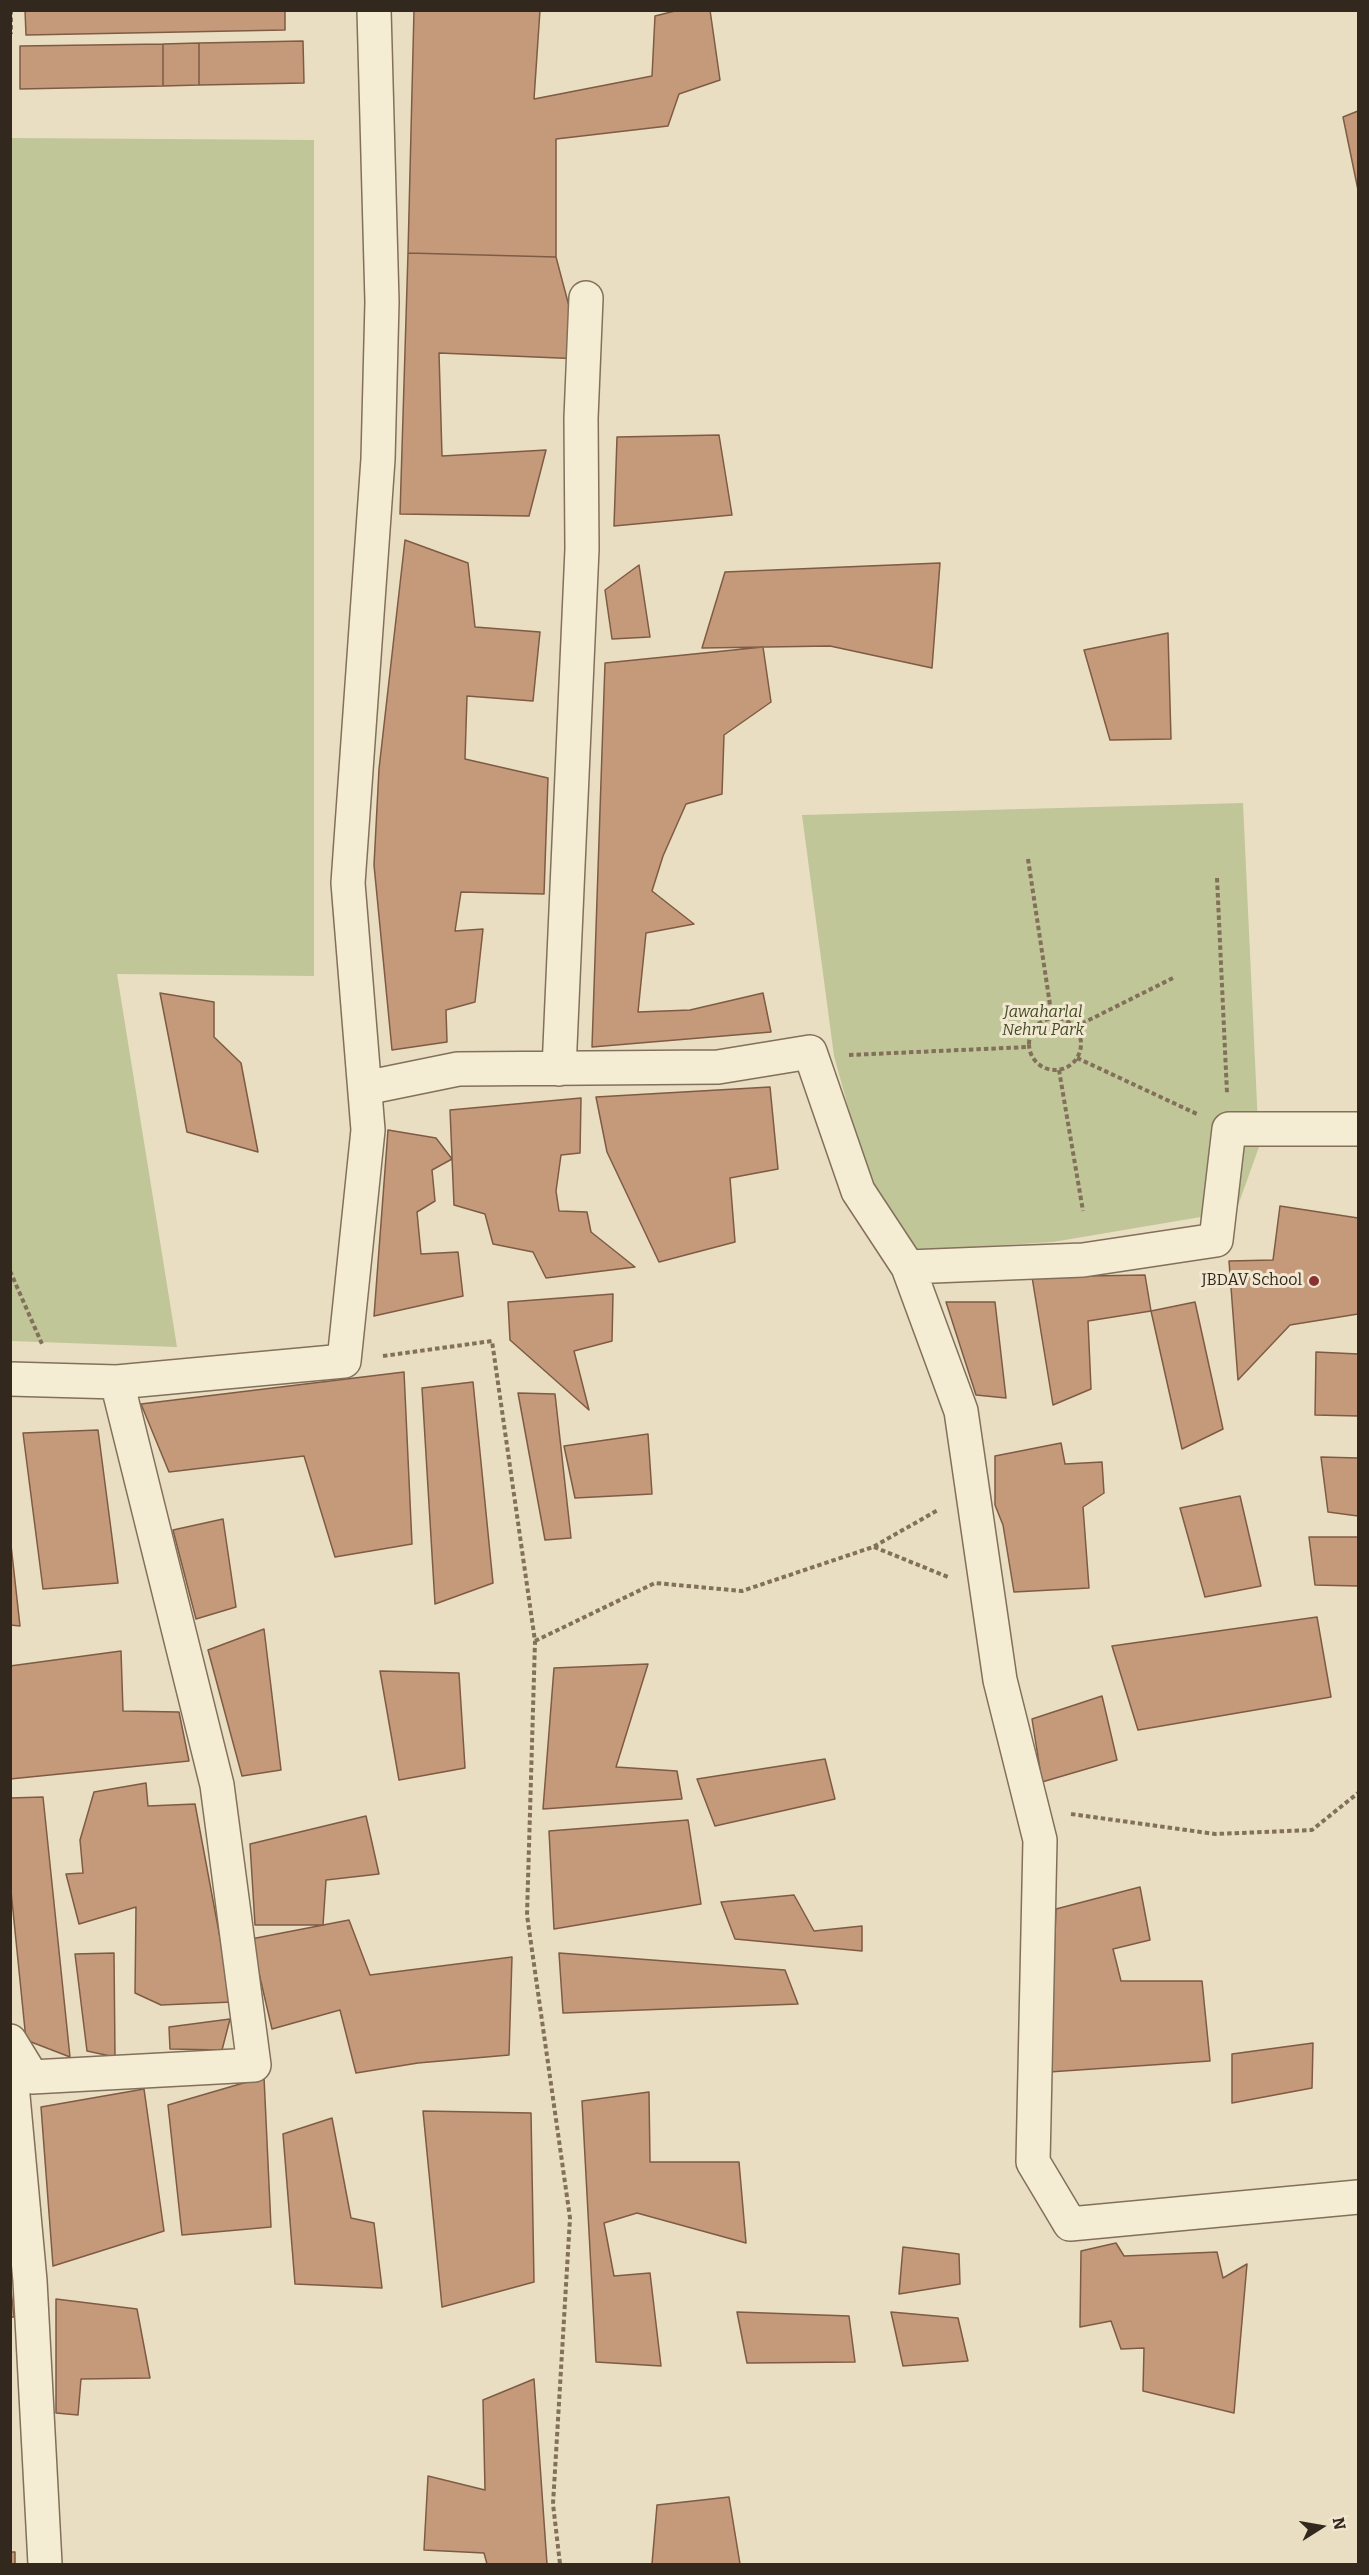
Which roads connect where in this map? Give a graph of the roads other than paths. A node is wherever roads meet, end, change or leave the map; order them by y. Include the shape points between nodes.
1 (374, 10) edge
2 (586, 298) dead end
3 (559, 1069) junction
4 (365, 1088) junction
5 (1359, 1129) edge
6 (908, 1267) junction
7 (10, 1379) edge
8 (117, 1382) junction
9 (10, 2041) edge
10 (10, 2063) edge
11 (1359, 2197) edge
12 (45, 2565) edge

1 - 4 street via 382,302 378,459 348,883
2 - 3 street via 581,418 582,549
3 - 4 street via 458,1069
3 - 6 street via 718,1067 810,1052 858,1191
4 - 8 street via 368,1130 344,1361
5 - 6 street via 1229,1129 1216,1240 1083,1260
6 - 11 street via 962,1411 1000,1680 1040,1840 1033,2162 1070,2224
7 - 8 street
8 - 9 street via 217,1785 254,2065 32,2078
10 - 12 street via 30,2281

